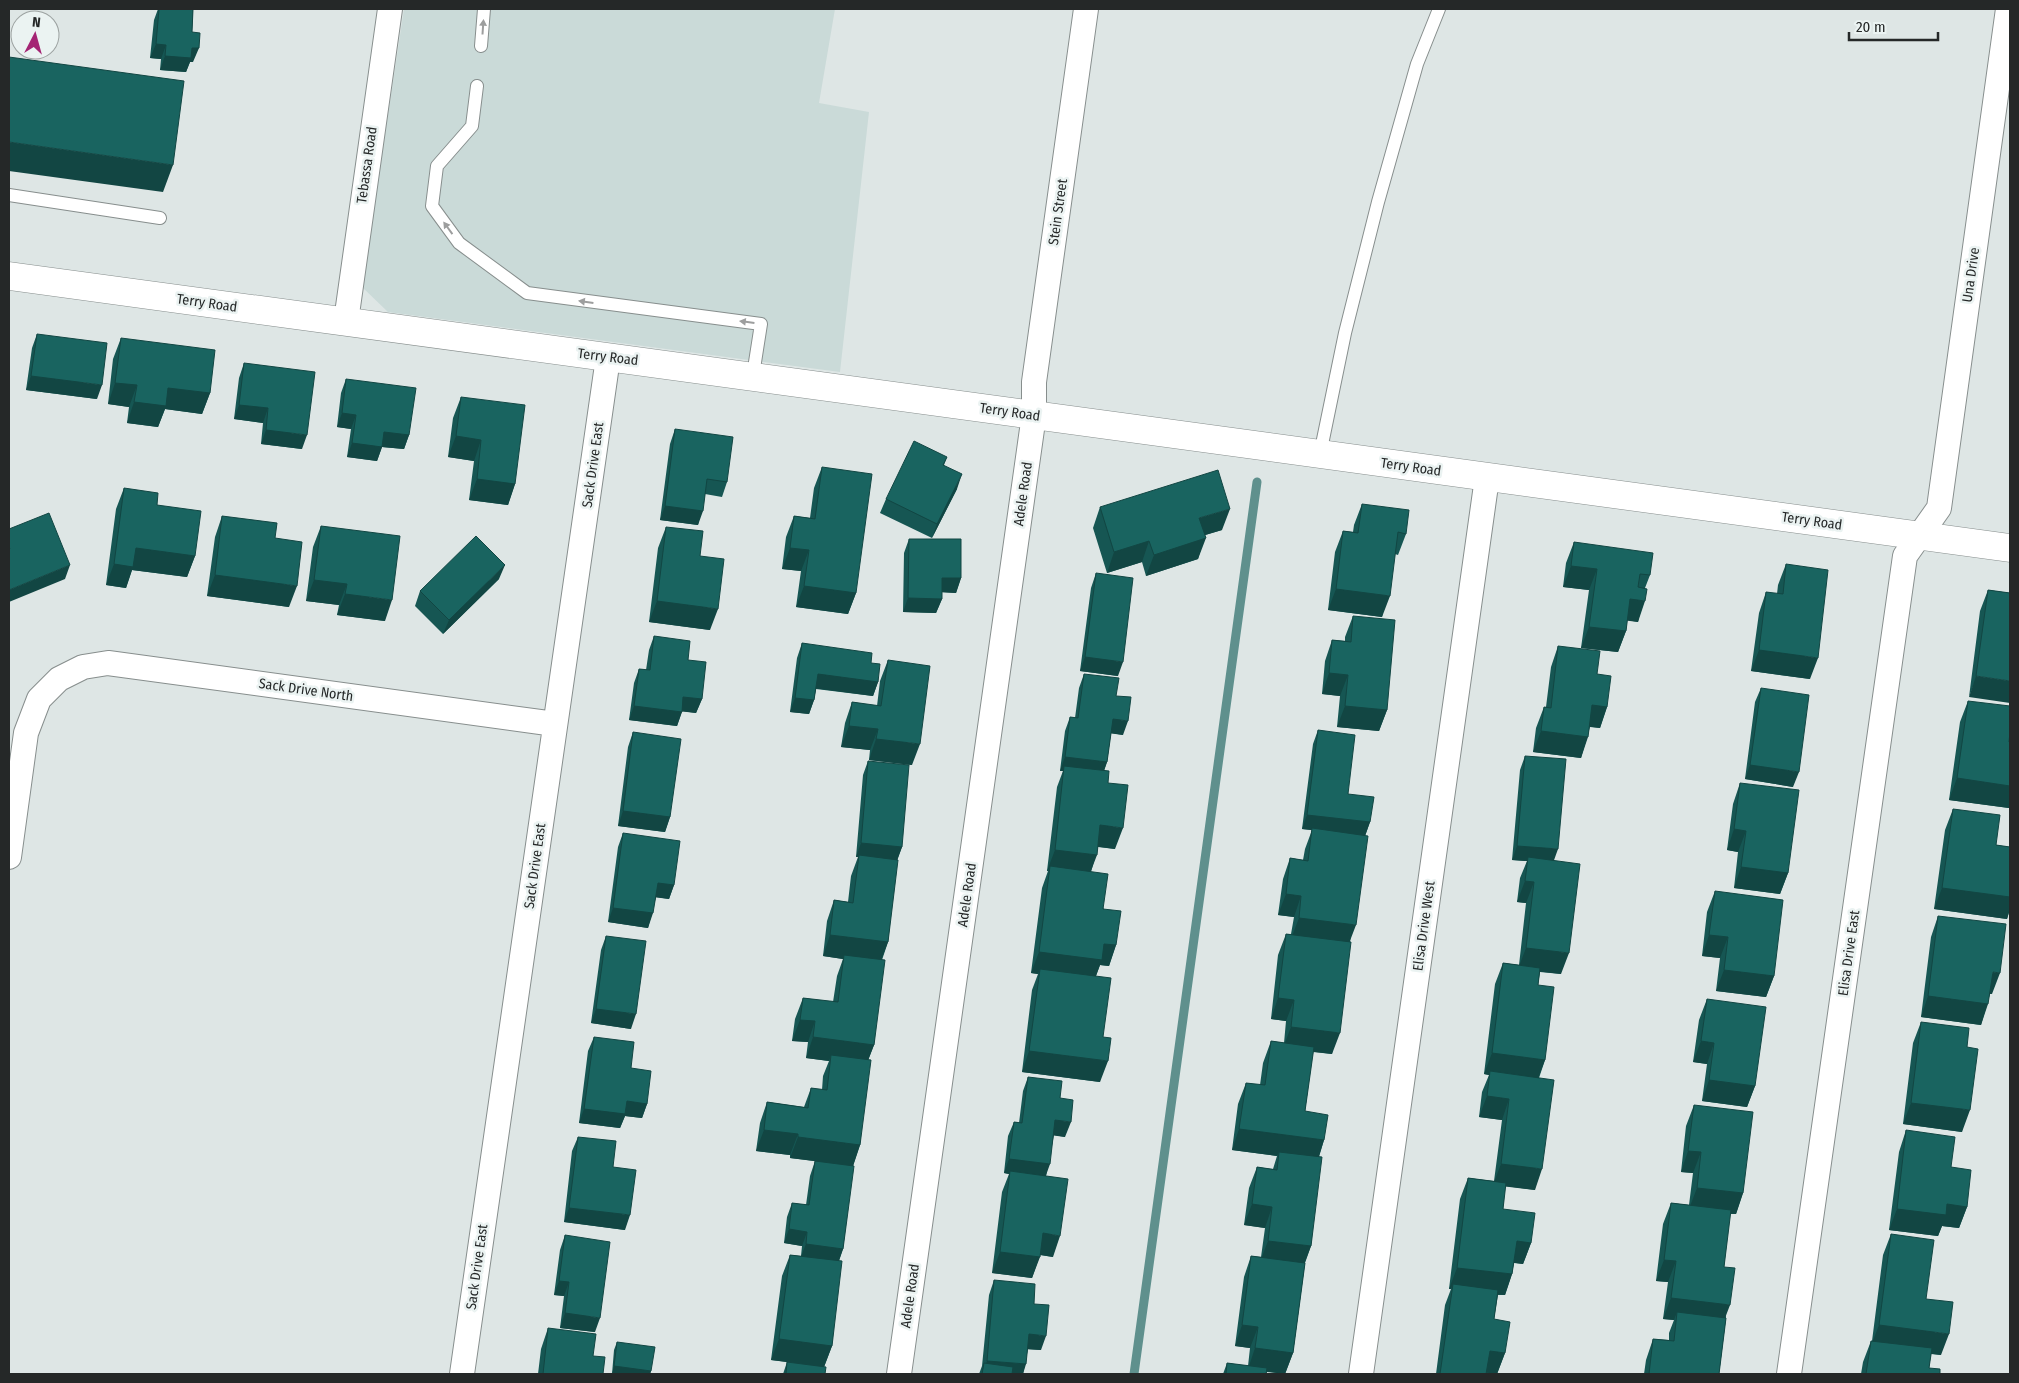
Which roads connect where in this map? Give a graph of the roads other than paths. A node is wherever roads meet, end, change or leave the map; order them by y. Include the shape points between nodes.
1 (390, 9) edge
2 (484, 9) edge
3 (1086, 9) edge
4 (1439, 9) edge
5 (2008, 9) edge
6 (481, 46) dead end
7 (477, 86) dead end
8 (9, 195) edge
9 (160, 218) dead end
10 (9, 276) edge
11 (346, 321) junction
12 (608, 358) junction
13 (753, 375) junction
14 (1034, 415) junction
15 (1320, 454) junction
16 (1487, 478) junction
17 (1918, 535) junction
18 (2010, 548) edge
19 (555, 724) junction
20 (9, 857) edge
21 (462, 1374) edge
22 (899, 1374) edge
23 (1361, 1374) edge
24 (1788, 1374) edge

1 - 11 street, Tebassa Road
6 -> 2 lane
3 - 14 street, Stein Street via 1034,382
4 - 15 lane via 1417,64 1378,202 1345,333
5 - 17 street, Una Drive via 1939,508
13 -> 7 lane via 761,324 526,293 459,242 432,206 436,166 472,126
8 - 9 lane
10 - 11 street, Terry Road
11 - 12 street, Terry Road
12 - 13 street, Terry Road
12 - 19 street, Sack Drive East
13 - 14 street, Terry Road
14 - 15 street, Terry Road
14 - 22 street, Adele Road
15 - 16 street, Terry Road
16 - 17 street, Terry Road
16 - 23 street, Elisa Drive West
17 - 18 street, Terry Road
17 - 24 street, Elisa Drive East via 1905,556
19 - 20 street, Sack Drive North via 108,663 83,667 59,679 39,699 26,733
19 - 21 street, Sack Drive East

